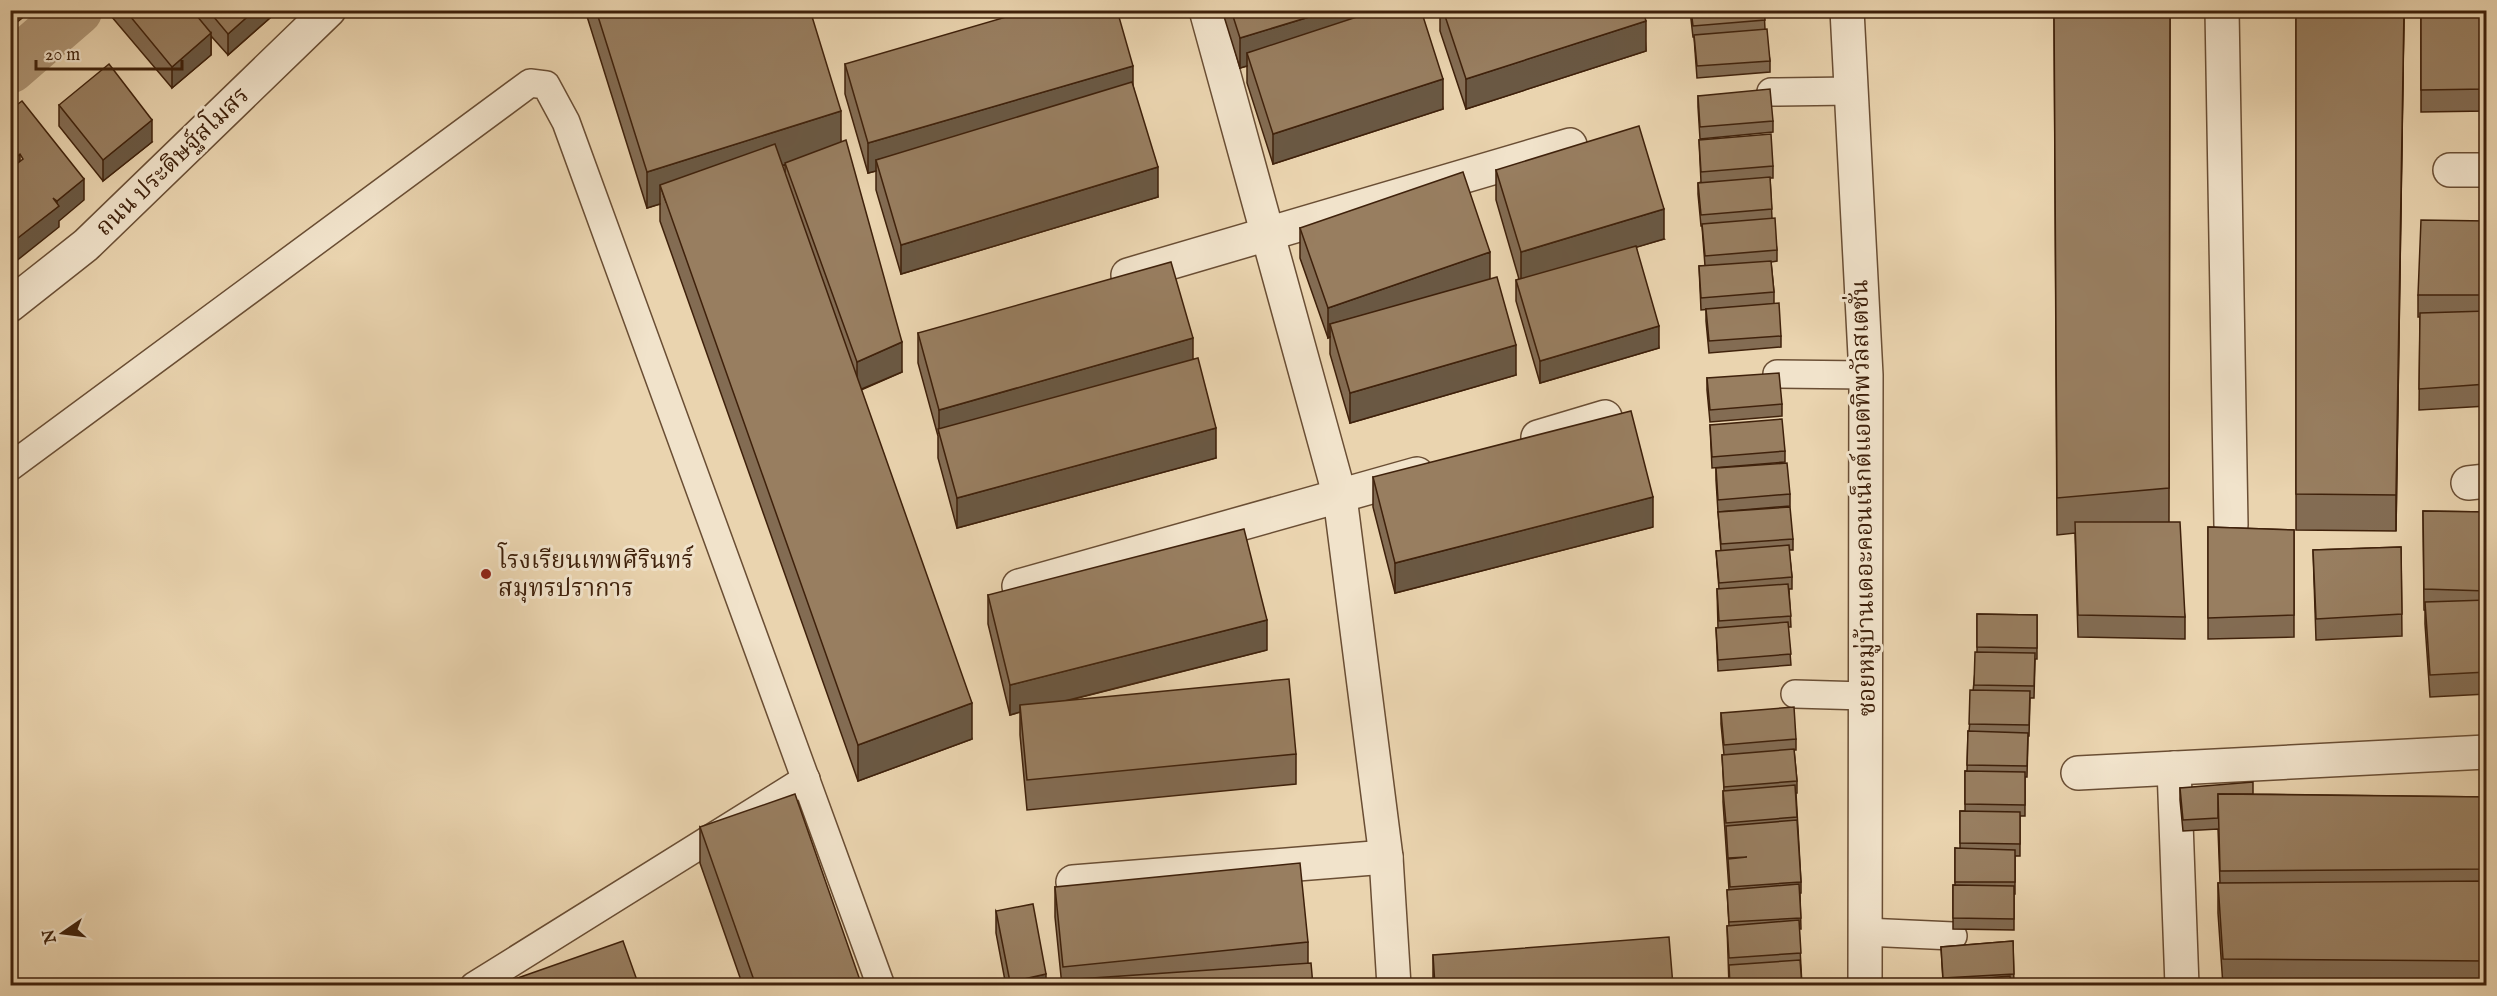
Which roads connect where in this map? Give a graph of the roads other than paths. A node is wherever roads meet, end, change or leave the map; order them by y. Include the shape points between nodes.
1 (329, 10) edge
2 (1206, 10) edge
3 (1846, 10) edge
4 (2222, 10) edge
5 (1852, 90) junction
6 (1771, 92) edge
7 (1570, 145) edge
8 (2450, 170) dead end
9 (2487, 170) edge
10 (1267, 234) junction
11 (1101, 283) edge
12 (10, 305) edge
13 (1777, 374) edge
14 (1866, 375) junction
15 (1605, 417) edge
16 (1506, 447) edge
17 (1450, 464) edge
18 (10, 467) edge
19 (1340, 498) junction
20 (2231, 525) edge
21 (1019, 586) edge
22 (1795, 694) dead end
23 (1865, 696) junction
24 (2487, 752) edge
25 (2174, 768) junction
26 (2078, 773) dead end
27 (806, 779) junction
28 (1386, 857) junction
29 (1073, 882) dead end
30 (1865, 932) junction
31 (1953, 936) dead end
32 (474, 986) edge
33 (881, 986) edge
34 (1394, 986) edge
35 (1865, 986) edge
36 (2182, 986) edge

1 - 12 street, ถนน ประดิษฐ์สโมสร via 86,245
2 - 10 street
3 - 5 street, ซอยหมู่บ้านเดอะคอนเน็กต์แอตทิพวัลสเตชั่น
4 - 20 street
5 - 6 lane
5 - 14 street, ซอยหมู่บ้านเดอะคอนเน็กต์แอตทิพวัลสเตชั่น
7 - 10 street
8 - 9 street
10 - 11 street
10 - 19 street
13 - 14 lane
14 - 23 street, ซอยหมู่บ้านเดอะคอนเน็กต์แอตทิพวัลสเตชั่น
15 - 16 street
17 - 19 street
18 - 27 lane via 530,83 546,85 566,122
19 - 21 street
19 - 28 street
22 - 23 lane
23 - 30 street, ซอยหมู่บ้านเดอะคอนเน็กต์แอตทิพวัลสเตชั่น
24 - 25 street
25 - 26 street
25 - 36 street
27 - 32 lane
27 - 33 lane
28 - 29 street
28 - 34 street
30 - 31 lane
30 - 35 street, ซอยหมู่บ้านเดอะคอนเน็กต์แอตทิพวัลสเตชั่น

